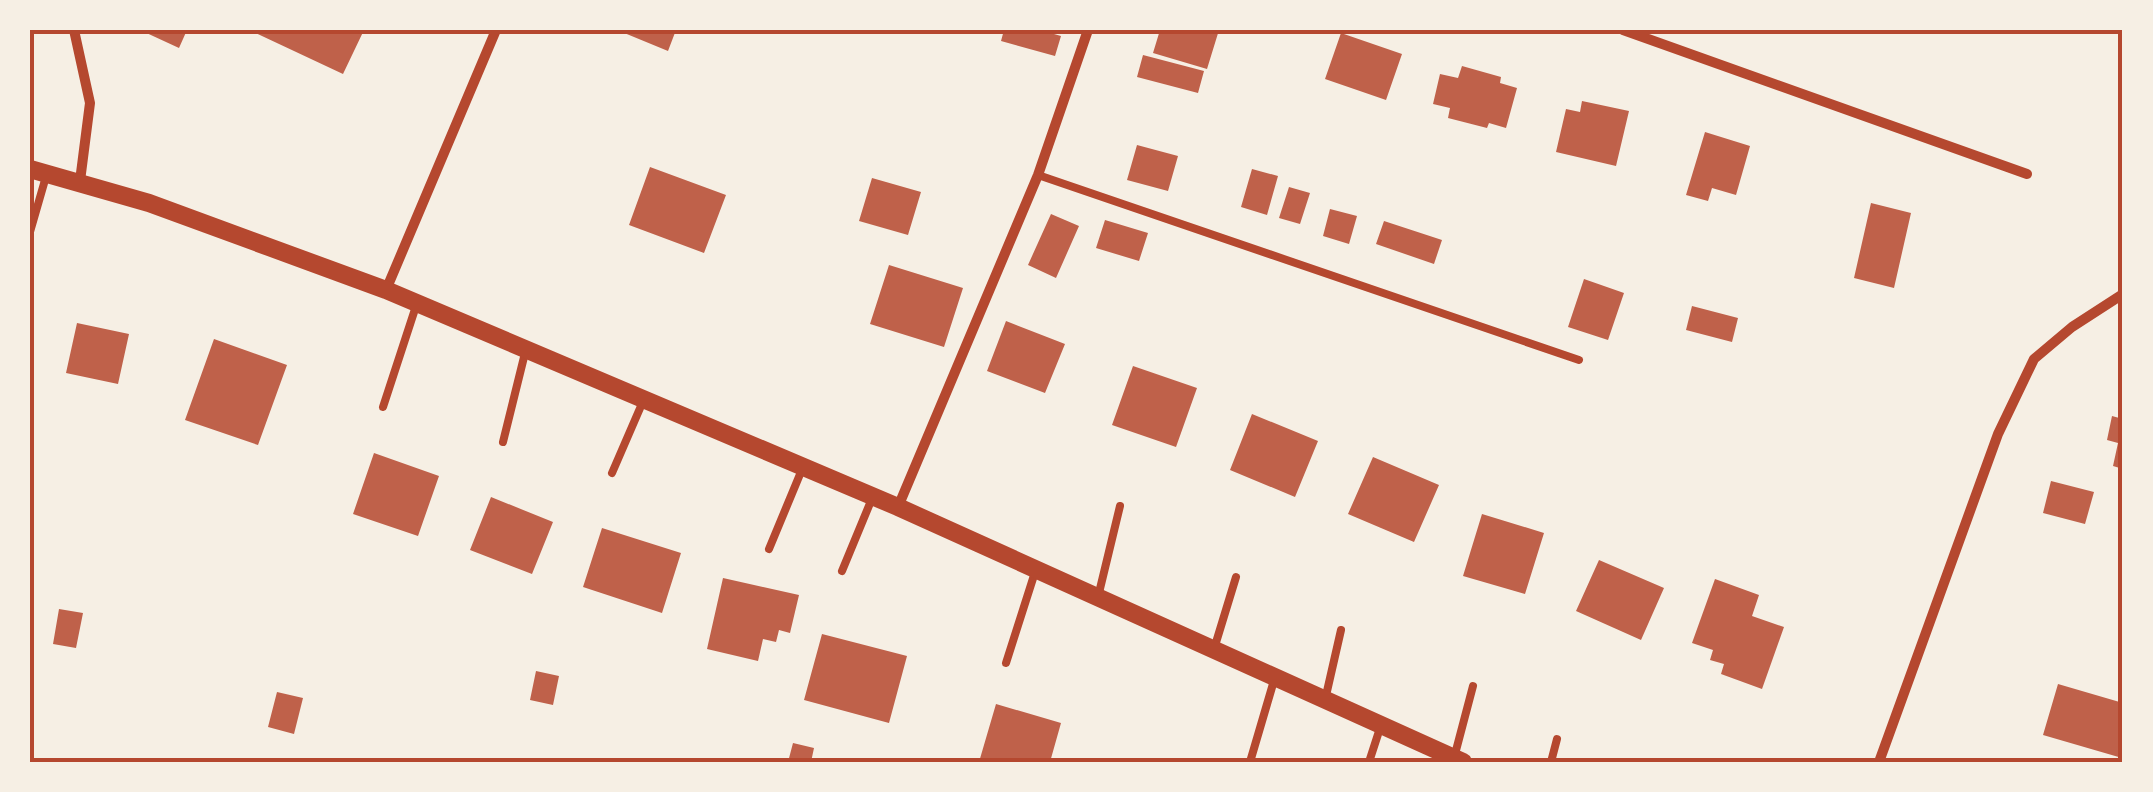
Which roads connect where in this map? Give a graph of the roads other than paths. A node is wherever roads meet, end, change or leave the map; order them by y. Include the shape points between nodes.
1 (74, 30) edge
2 (496, 30) edge
3 (1088, 30) edge
4 (1623, 30) edge
5 (38, 171) edge
6 (2026, 174) dead end
7 (1038, 175) junction
8 (80, 181) junction
9 (30, 232) edge
10 (386, 290) junction
11 (2123, 294) edge
12 (417, 302) junction
13 (526, 349) junction
14 (1579, 360) dead end
15 (644, 400) junction
16 (383, 406) dead end
17 (504, 442) dead end
18 (803, 467) junction
19 (612, 473) dead end
20 (873, 496) junction
21 (1120, 506) dead end
22 (898, 507) junction
23 (769, 548) dead end
24 (1036, 569) junction
25 (842, 572) dead end
26 (1236, 577) dead end
27 (1098, 598) junction
28 (1341, 630) dead end
29 (1214, 649) junction
30 (1006, 663) dead end
31 (1275, 677) junction
32 (1472, 686) dead end
33 (1325, 700) junction
34 (1381, 725) junction
35 (1557, 739) dead end
36 (1459, 760) edge
37 (1250, 762) edge
38 (1369, 762) edge
39 (1551, 762) edge
40 (1880, 762) edge

1 - 8 street via 90,103
2 - 10 street
3 - 7 street
4 - 6 street
5 - 8 street
5 - 9 lane
7 - 14 lane
7 - 22 street
8 - 10 street
10 - 12 street
11 - 40 street via 2034,359 1998,434
12 - 13 street
12 - 16 lane
13 - 15 street
13 - 17 lane
15 - 18 street
15 - 19 lane
18 - 20 street
18 - 23 lane
20 - 22 street
20 - 25 lane
21 - 27 lane
22 - 24 street
24 - 27 street
24 - 30 lane
26 - 29 lane
27 - 29 street
28 - 33 lane
29 - 31 street
31 - 33 street
31 - 37 lane
32 - 36 lane
33 - 34 street
34 - 36 street
34 - 38 lane
35 - 39 lane

